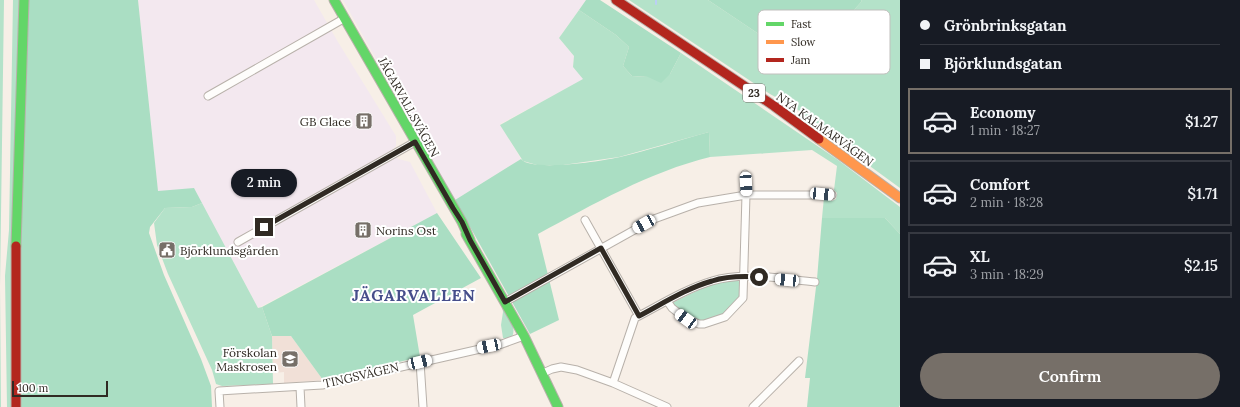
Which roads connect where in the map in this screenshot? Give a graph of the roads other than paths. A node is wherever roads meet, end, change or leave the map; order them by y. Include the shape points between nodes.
1 (24, 0) edge
2 (334, 0) edge
3 (616, 0) edge
4 (345, 18) junction
5 (208, 96) dead end
6 (415, 142) junction
7 (745, 174) dead end
8 (746, 195) junction
9 (832, 195) dead end
10 (900, 198) edge
11 (585, 220) dead end
12 (238, 242) dead end
13 (601, 248) junction
14 (745, 276) junction
15 (815, 282) dead end
16 (505, 302) junction
17 (667, 302) junction
18 (639, 316) junction
19 (524, 336) junction
20 (799, 361) dead end
21 (420, 362) junction
22 (543, 373) junction
23 (613, 383) junction
24 (300, 387) junction
25 (16, 407) edge
26 (220, 407) edge
27 (301, 407) edge
28 (423, 407) edge
29 (558, 407) edge
30 (666, 407) edge
31 (753, 407) edge

1 - 25 street via 16,230
2 - 4 street, JÄGARVALLSVÄGEN
3 - 10 street, NYA KALMARVÄGEN / 23 via 774,106
4 - 5 street
4 - 6 street, JÄGARVALLSVÄGEN
6 - 12 street
6 - 16 street, JÄGARVALLSVÄGEN
7 - 8 street
8 - 9 street
8 - 13 street via 698,203 658,217
8 - 14 street
11 - 13 street
13 - 16 street
13 - 18 street
14 - 15 street
14 - 17 street via 712,281
14 - 17 street via 743,298 725,317 704,324 686,319
16 - 19 street, JÄGARVALLSVÄGEN
17 - 18 street
18 - 23 street via 635,318
19 - 21 street, TINGSVÄGEN via 502,344
19 - 22 street, JÄGARVALLSVÄGEN
20 - 31 street
21 - 24 street, TINGSVÄGEN via 331,383
21 - 28 street
22 - 23 street via 557,368 568,368
22 - 29 street, JÄGARVALLSVÄGEN
23 - 30 street
24 - 26 street, TINGSVÄGEN via 219,391
24 - 27 street

